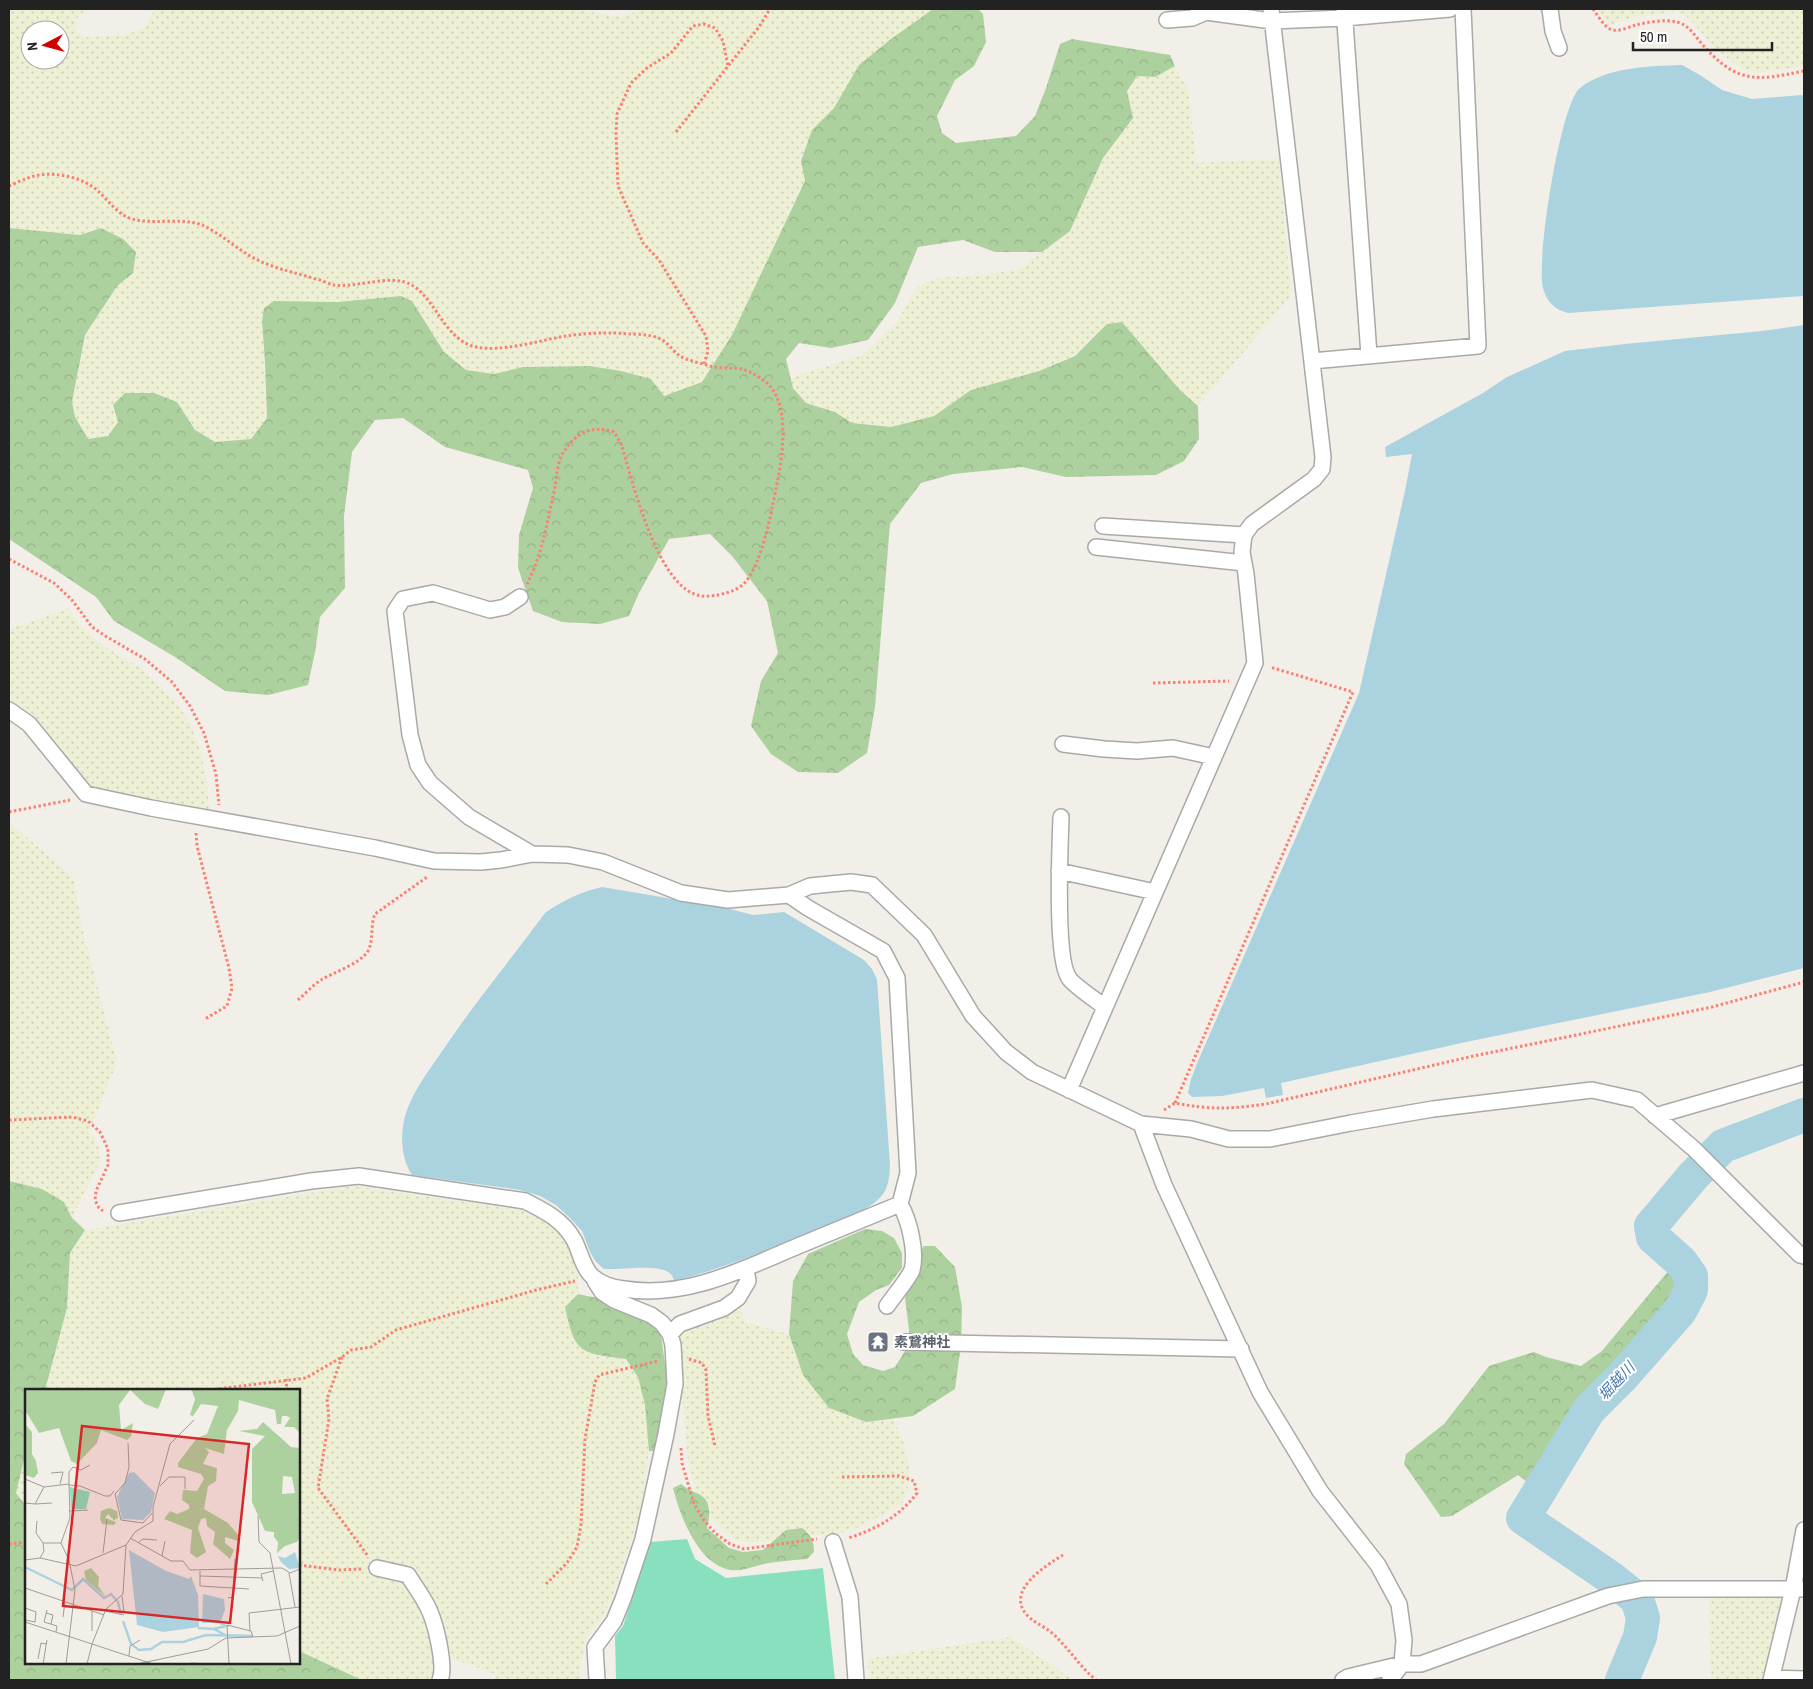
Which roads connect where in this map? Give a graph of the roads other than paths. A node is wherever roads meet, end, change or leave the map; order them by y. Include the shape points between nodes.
1 (1450, 9) edge
2 (1463, 9) edge
3 (1550, 9) edge
4 (1344, 14) edge
5 (1272, 15) edge
6 (1167, 20) dead end
7 (1559, 48) dead end
8 (1369, 355) junction
9 (1312, 361) junction
10 (1103, 526) dead end
11 (1244, 536) junction
12 (1096, 547) dead end
13 (1244, 563) junction
14 (520, 597) road end
15 (9, 710) edge
16 (1063, 744) dead end
17 (1214, 757) junction
18 (1061, 817) dead end
19 (532, 854) junction
20 (1059, 871) junction
21 (1155, 892) junction
22 (789, 895) junction
23 (1105, 1007) junction
24 (1804, 1074) edge
25 (1068, 1090) junction
26 (1655, 1116) junction
27 (1141, 1124) junction
28 (900, 1204) junction
29 (119, 1213) road end
30 (1804, 1256) edge
31 (746, 1268) junction
32 (592, 1277) junction
33 (887, 1306) dead end
34 (670, 1334) junction
35 (904, 1342) dead end
36 (1241, 1349) junction
37 (1804, 1530) edge
38 (833, 1542) road end
39 (377, 1568) road end
40 (1799, 1589) edge
41 (1402, 1664) junction
42 (1771, 1679) edge
43 (1804, 1679) edge
44 (440, 1680) edge
45 (596, 1680) edge
46 (856, 1680) edge
47 (1343, 1680) edge
48 (1390, 1680) edge

1 - 4 street
2 - 8 street via 1478,346
3 - 7 street
4 - 5 street
4 - 8 street
5 - 6 street via 1206,12 1192,18
5 - 9 street
8 - 9 street
9 - 11 street via 1322,469 1314,479 1252,524
10 - 11 street
11 - 13 street
12 - 13 street
13 - 17 street via 1255,663
14 - 19 street via 505,607 490,610 433,593 403,599 395,611 410,735 418,766 430,783 469,817
15 - 19 street via 29,724 86,794 434,861 481,862
16 - 17 street via 1104,749 1173,748
17 - 21 street
18 - 20 street
19 - 22 street via 568,855 603,862 681,893 728,900
20 - 21 street
20 - 23 street via 1062,959 1068,978
21 - 23 street
22 - 25 street via 810,886 851,882 872,884 924,935 973,1016 1006,1052 1032,1072
22 - 28 street via 883,950 897,978 908,1173
23 - 25 street
24 - 26 street
25 - 27 street
26 - 27 street via 1637,1100 1592,1090 1433,1109 1270,1139 1229,1139 1191,1129
26 - 30 street via 1694,1149
27 - 36 street via 1164,1185
28 - 31 street
28 - 33 street via 909,1225 912,1270
29 - 32 street via 359,1176 525,1201 560,1221 574,1240
31 - 32 street via 696,1285 662,1291 620,1288
31 - 34 street via 748,1281 738,1298 724,1308 680,1324
32 - 34 street via 602,1292 651,1315
34 - 45 street via 675,1384 652,1503 623,1599 614,1621 595,1647
35 - 36 street
36 - 41 street via 1260,1392 1320,1491 1378,1565 1399,1604 1404,1640
37 - 40 street
38 - 46 street via 850,1597
39 - 44 street via 408,1575 430,1611 442,1658
40 - 41 street via 1643,1589 1608,1596 1421,1664
40 - 42 street
41 - 47 street
41 - 48 street
42 - 43 street

